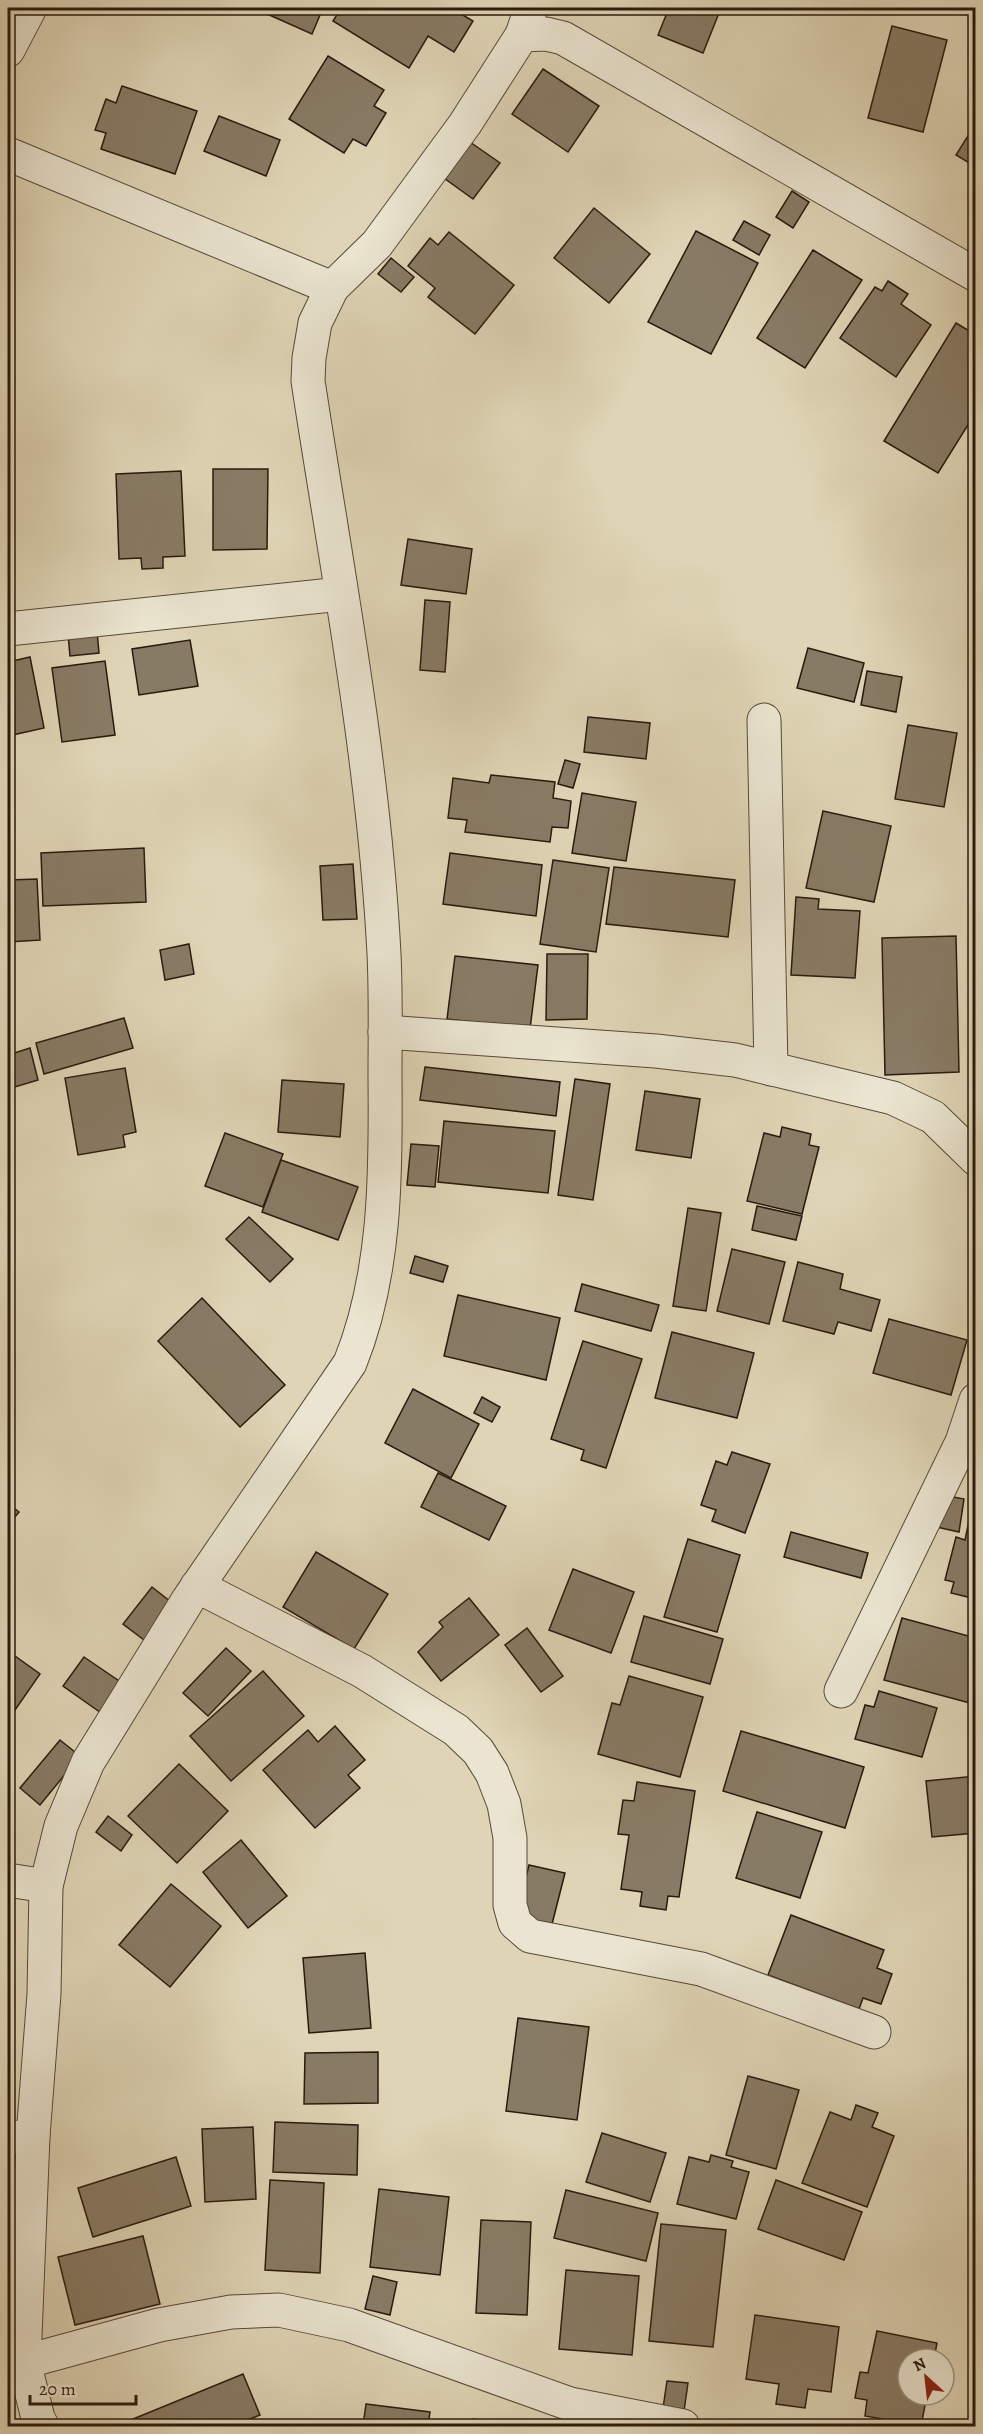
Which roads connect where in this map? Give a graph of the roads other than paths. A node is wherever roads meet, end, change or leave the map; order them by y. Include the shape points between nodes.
1 (30, 8) edge
2 (526, 21) edge
3 (8, 50) edge
4 (8, 154) edge
5 (975, 276) edge
6 (332, 288) junction
7 (341, 594) junction
8 (8, 629) edge
9 (764, 720) dead end
10 (385, 1032) junction
11 (771, 1069) junction
12 (975, 1159) edge
13 (975, 1400) edge
14 (197, 1586) junction
15 (841, 1691) dead end
16 (8, 1880) edge
17 (46, 1886) junction
18 (874, 2032) dead end
19 (20, 2137) edge
20 (24, 2362) junction
21 (42, 2427) edge
22 (683, 2427) edge

1 - 3 street
2 - 5 street via 546,34 563,38
2 - 6 street via 465,124 377,244
4 - 6 street
6 - 7 street via 315,323 308,381
7 - 8 street
7 - 10 street via 370,805 384,954
9 - 11 street
10 - 11 street via 656,1051 735,1060
10 - 14 street via 383,1198 362,1334 350,1363
11 - 12 street via 893,1098 933,1117
13 - 15 street via 962,1442
14 - 17 street via 88,1761 61,1826
14 - 18 street via 362,1671 456,1730 478,1750 504,1804 510,1838 510,1905 520,1930 530,1936 701,1969
16 - 17 street
17 - 19 street via 44,1994
19 - 20 street
20 - 21 street
20 - 22 street via 159,2325 231,2312 279,2310 349,2325 570,2404

